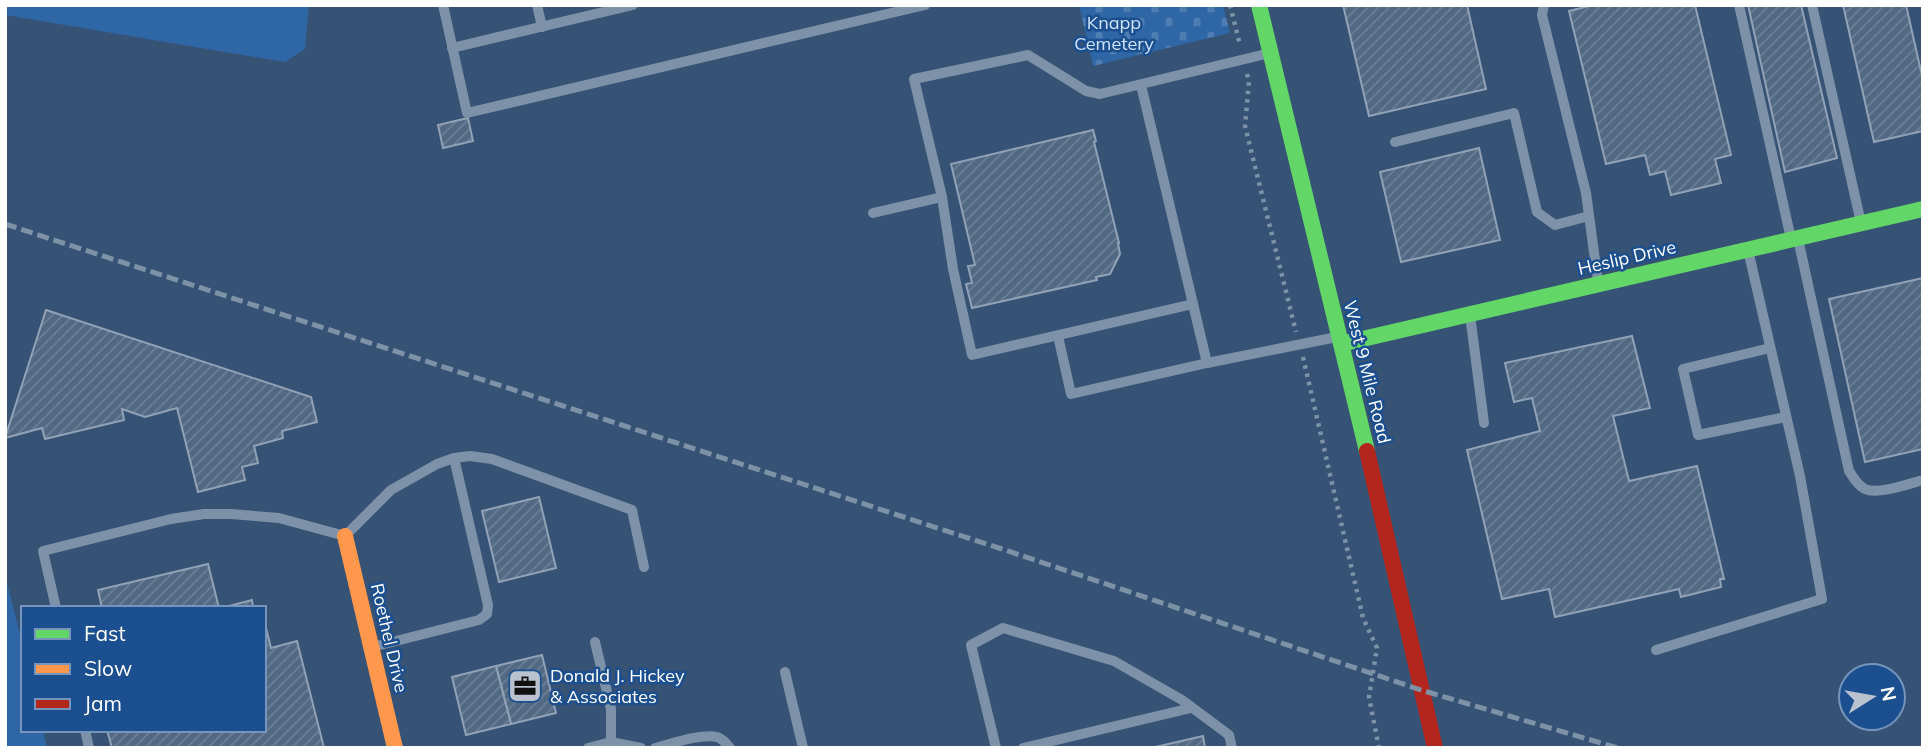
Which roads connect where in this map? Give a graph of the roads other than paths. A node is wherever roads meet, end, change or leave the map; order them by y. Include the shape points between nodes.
1 (443, 5) edge
2 (537, 5) edge
3 (633, 5) edge
4 (925, 5) edge
5 (1259, 5) edge
6 (1544, 5) edge
7 (1739, 5) edge
8 (1812, 5) edge
9 (542, 27) junction
10 (452, 48) junction
11 (1271, 53) junction
12 (1141, 85) junction
13 (1395, 142) dead end
14 (942, 197) junction
15 (1923, 209) edge
16 (873, 213) dead end
17 (1589, 216) junction
18 (1861, 224) junction
19 (1794, 239) junction
20 (1748, 250) junction
21 (1598, 285) junction
22 (1193, 304) junction
23 (1469, 315) junction
24 (1058, 336) junction
25 (1340, 341) junction
26 (1770, 348) junction
27 (1207, 363) junction
28 (1786, 417) junction
29 (1484, 423) dead end
30 (454, 458) junction
31 (1923, 480) edge
32 (345, 536) junction
33 (644, 567) dead end
34 (56, 606) edge
35 (595, 642) dead end
36 (371, 647) junction
37 (1656, 650) dead end
38 (785, 672) dead end
39 (1191, 708) junction
40 (611, 742) junction
41 (395, 748) edge
42 (588, 748) edge
43 (641, 748) edge
44 (654, 748) edge
45 (730, 748) edge
46 (803, 748) edge
47 (996, 748) edge
48 (1023, 748) edge
49 (1232, 748) edge
50 (1434, 748) edge

1 - 10 lane
2 - 9 lane
3 - 9 lane
4 - 10 lane via 467,113
5 - 11 street, West 9 Mile Road
6 - 17 lane via 1542,15
7 - 19 lane
8 - 18 lane
9 - 10 lane
11 - 12 lane
11 - 25 street, West 9 Mile Road
12 - 14 lane via 1093,93 1028,55 914,79
12 - 22 lane
13 - 17 lane via 1514,113 1537,212 1555,225
14 - 16 lane
14 - 24 lane via 972,355
15 - 18 street, Heslip Drive
17 - 21 lane
18 - 19 street, Heslip Drive
19 - 20 street, Heslip Drive
19 - 31 lane via 1849,471 1867,490
20 - 21 street, Heslip Drive
20 - 26 lane
21 - 23 street, Heslip Drive
22 - 24 lane
22 - 27 lane
23 - 25 street, Heslip Drive
23 - 29 lane
24 - 27 lane via 1071,394
25 - 27 lane
25 - 50 street, West 9 Mile Road
26 - 28 lane
26 - 28 lane via 1683,369 1698,435
28 - 37 lane via 1822,599
30 - 32 lane via 391,490
30 - 33 lane via 492,460 632,510
30 - 36 lane via 487,614 480,620
32 - 34 lane via 279,518 231,514 158,522 43,551
32 - 36 street, Roethel Drive
35 - 40 lane via 611,709
36 - 41 street, Roethel Drive
38 - 46 lane
39 - 47 lane via 1114,660 1003,628 971,645
39 - 48 lane
39 - 49 lane via 1229,735
40 - 42 lane
40 - 43 lane
44 - 45 lane via 716,737

